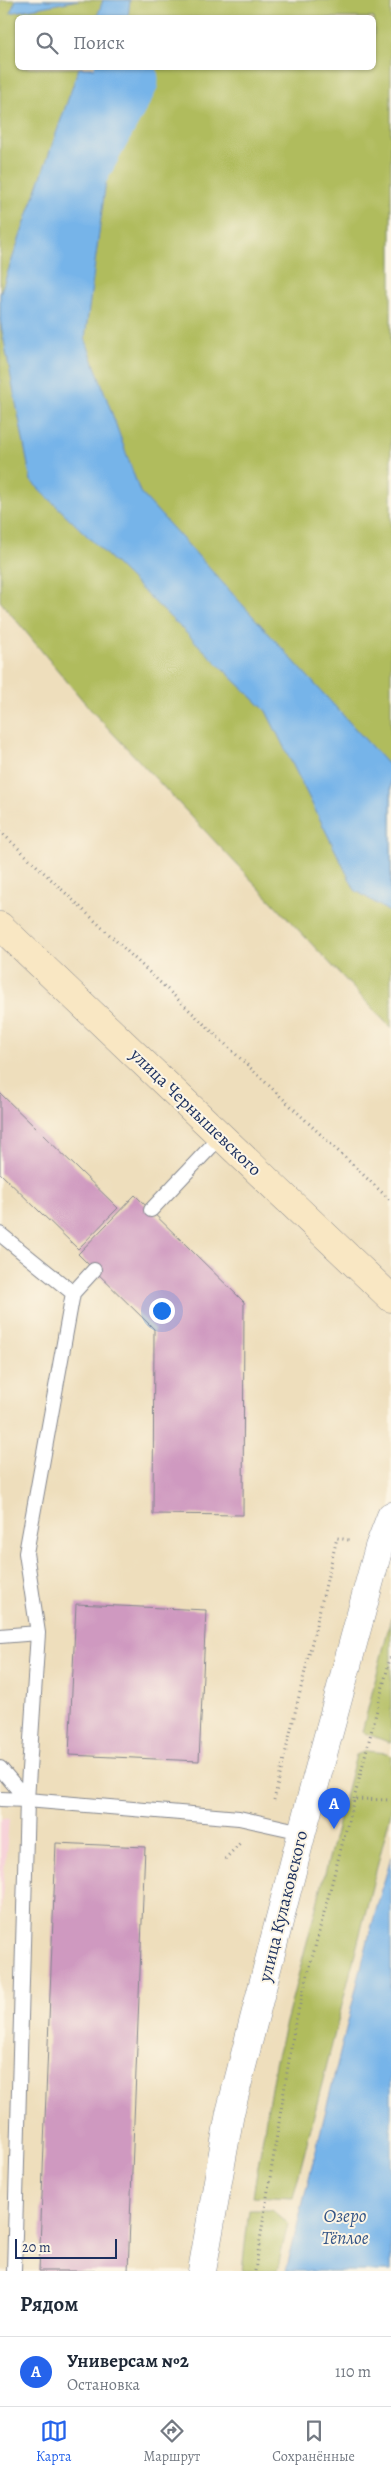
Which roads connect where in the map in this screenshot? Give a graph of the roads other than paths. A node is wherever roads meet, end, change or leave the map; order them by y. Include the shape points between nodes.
1 (0, 926) edge
2 (220, 1136) junction
3 (150, 1210) dead end
4 (0, 1234) edge
5 (94, 1270) dead end
6 (73, 1293) junction
7 (391, 1298) edge
8 (391, 1516) edge
9 (38, 1633) junction
10 (0, 1636) edge
11 (0, 1768) edge
12 (0, 1799) edge
13 (27, 1800) junction
14 (302, 1832) junction
15 (14, 2271) edge
16 (202, 2271) edge

1 - 2 main road, улица Чернышевского
2 - 3 lane
2 - 7 main road, улица Чернышевского
4 - 6 lane
5 - 6 lane
6 - 9 lane via 26,1552
8 - 14 street, улица Кулаковского via 379,1547
9 - 10 lane
9 - 13 lane
11 - 13 lane
12 - 13 lane
13 - 14 lane via 239,1818
13 - 15 lane
14 - 16 street, улица Кулаковского via 230,2113

